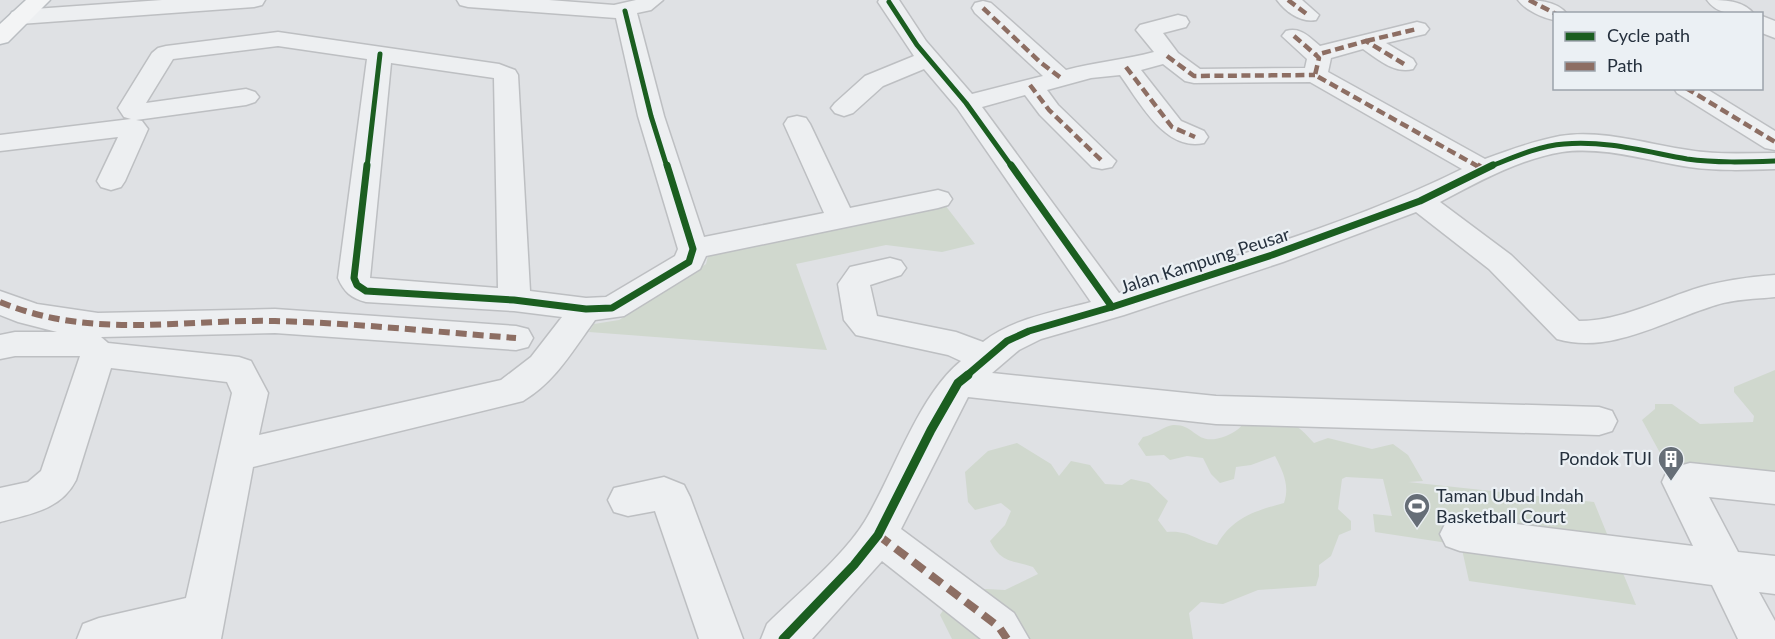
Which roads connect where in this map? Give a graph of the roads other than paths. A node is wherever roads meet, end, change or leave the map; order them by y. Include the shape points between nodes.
1 (39, 0) edge
2 (254, 0) edge
3 (468, 0) edge
4 (652, 0) edge
5 (1288, 0) edge
6 (1529, 0) edge
7 (1718, 0) edge
8 (889, 2) dead end
9 (983, 8) dead end
10 (625, 11) junction
11 (1553, 12) edge
12 (1739, 12) edge
13 (1308, 15) dead end
14 (1178, 22) dead end
15 (1418, 29) dead end
16 (6, 30) edge
17 (1294, 36) dead end
18 (1366, 41) junction
19 (380, 54) junction
20 (1167, 56) junction
21 (928, 59) junction
22 (1404, 64) dead end
23 (1316, 65) junction
24 (1126, 68) junction
25 (1061, 78) junction
26 (1030, 85) junction
27 (1689, 90) edge
28 (246, 97) dead end
29 (966, 103) junction
30 (843, 108) dead end
31 (797, 124) dead end
32 (1195, 137) dead end
33 (0, 142) edge
34 (1775, 142) edge
35 (1102, 161) dead end
36 (1775, 161) edge
37 (1483, 169) junction
38 (111, 181) dead end
39 (938, 199) dead end
40 (1420, 201) junction
41 (841, 219) junction
42 (693, 249) junction
43 (890, 268) dead end
44 (1775, 286) edge
45 (514, 300) junction
46 (0, 302) edge
47 (1112, 307) junction
48 (579, 318) junction
49 (516, 338) dead end
50 (0, 347) edge
51 (98, 354) junction
52 (987, 359) junction
53 (958, 383) junction
54 (1599, 421) dead end
55 (236, 456) junction
56 (1775, 488) edge
57 (628, 500) dead end
58 (0, 505) edge
59 (1460, 534) dead end
60 (878, 535) junction
61 (1726, 569) junction
62 (1775, 575) edge
63 (202, 626) edge
64 (99, 639) edge
65 (721, 639) edge
66 (783, 639) edge
67 (1007, 639) edge
68 (1761, 639) edge

1 - 16 main road
2 - 16 street
3 - 10 street
4 - 10 street
5 - 13 street
6 - 11 street
7 - 12 street
8 - 21 street
9 - 25 street
10 - 42 street via 651,116
14 - 20 street via 1148,30
15 - 18 street
17 - 23 street
18 - 22 street
18 - 23 street
19 - 28 street via 278,39 179,50 160,58 131,108 140,112
19 - 45 street via 506,75
19 - 45 street via 354,278 357,285 366,291
20 - 23 street via 1192,76
20 - 24 street
21 - 29 street
21 - 30 street via 874,81
23 - 37 street
24 - 25 street
24 - 32 street via 1172,127
25 - 26 street
26 - 29 street
26 - 35 street via 1049,110
27 - 34 street
29 - 47 street
31 - 41 street
33 - 38 street via 134,127
36 - 37 street, Jalan Kampung Peusar via 1690,159 1585,143 1561,144
37 - 40 street, Jalan Kampung Peusar
39 - 41 street
40 - 44 street via 1500,262 1575,334 1608,329 1713,295
40 - 47 street, Jalan Kampung Peusar
41 - 42 street
42 - 48 street via 688,262 612,308
43 - 52 street via 861,274 854,284 864,324 956,344
45 - 48 street
46 - 49 street via 60,321 128,325 277,321
47 - 52 street, Jalan Kampung Peusar via 1029,331 1007,341
48 - 55 street via 539,371 510,392
50 - 51 street via 86,344
51 - 55 street via 239,370 250,393
51 - 58 street via 57,480 39,495
52 - 53 street, Jalan Kampung Peusar
53 - 54 street via 1216,410
53 - 60 street, Jalan Kampung Peusar
55 - 63 street
56 - 61 street via 1682,480 1681,485
57 - 65 street via 664,493 670,497
59 - 61 street
60 - 66 street, Jalan Kampung Peusar
60 - 67 street via 999,627
61 - 62 street
61 - 68 street
63 - 64 street

